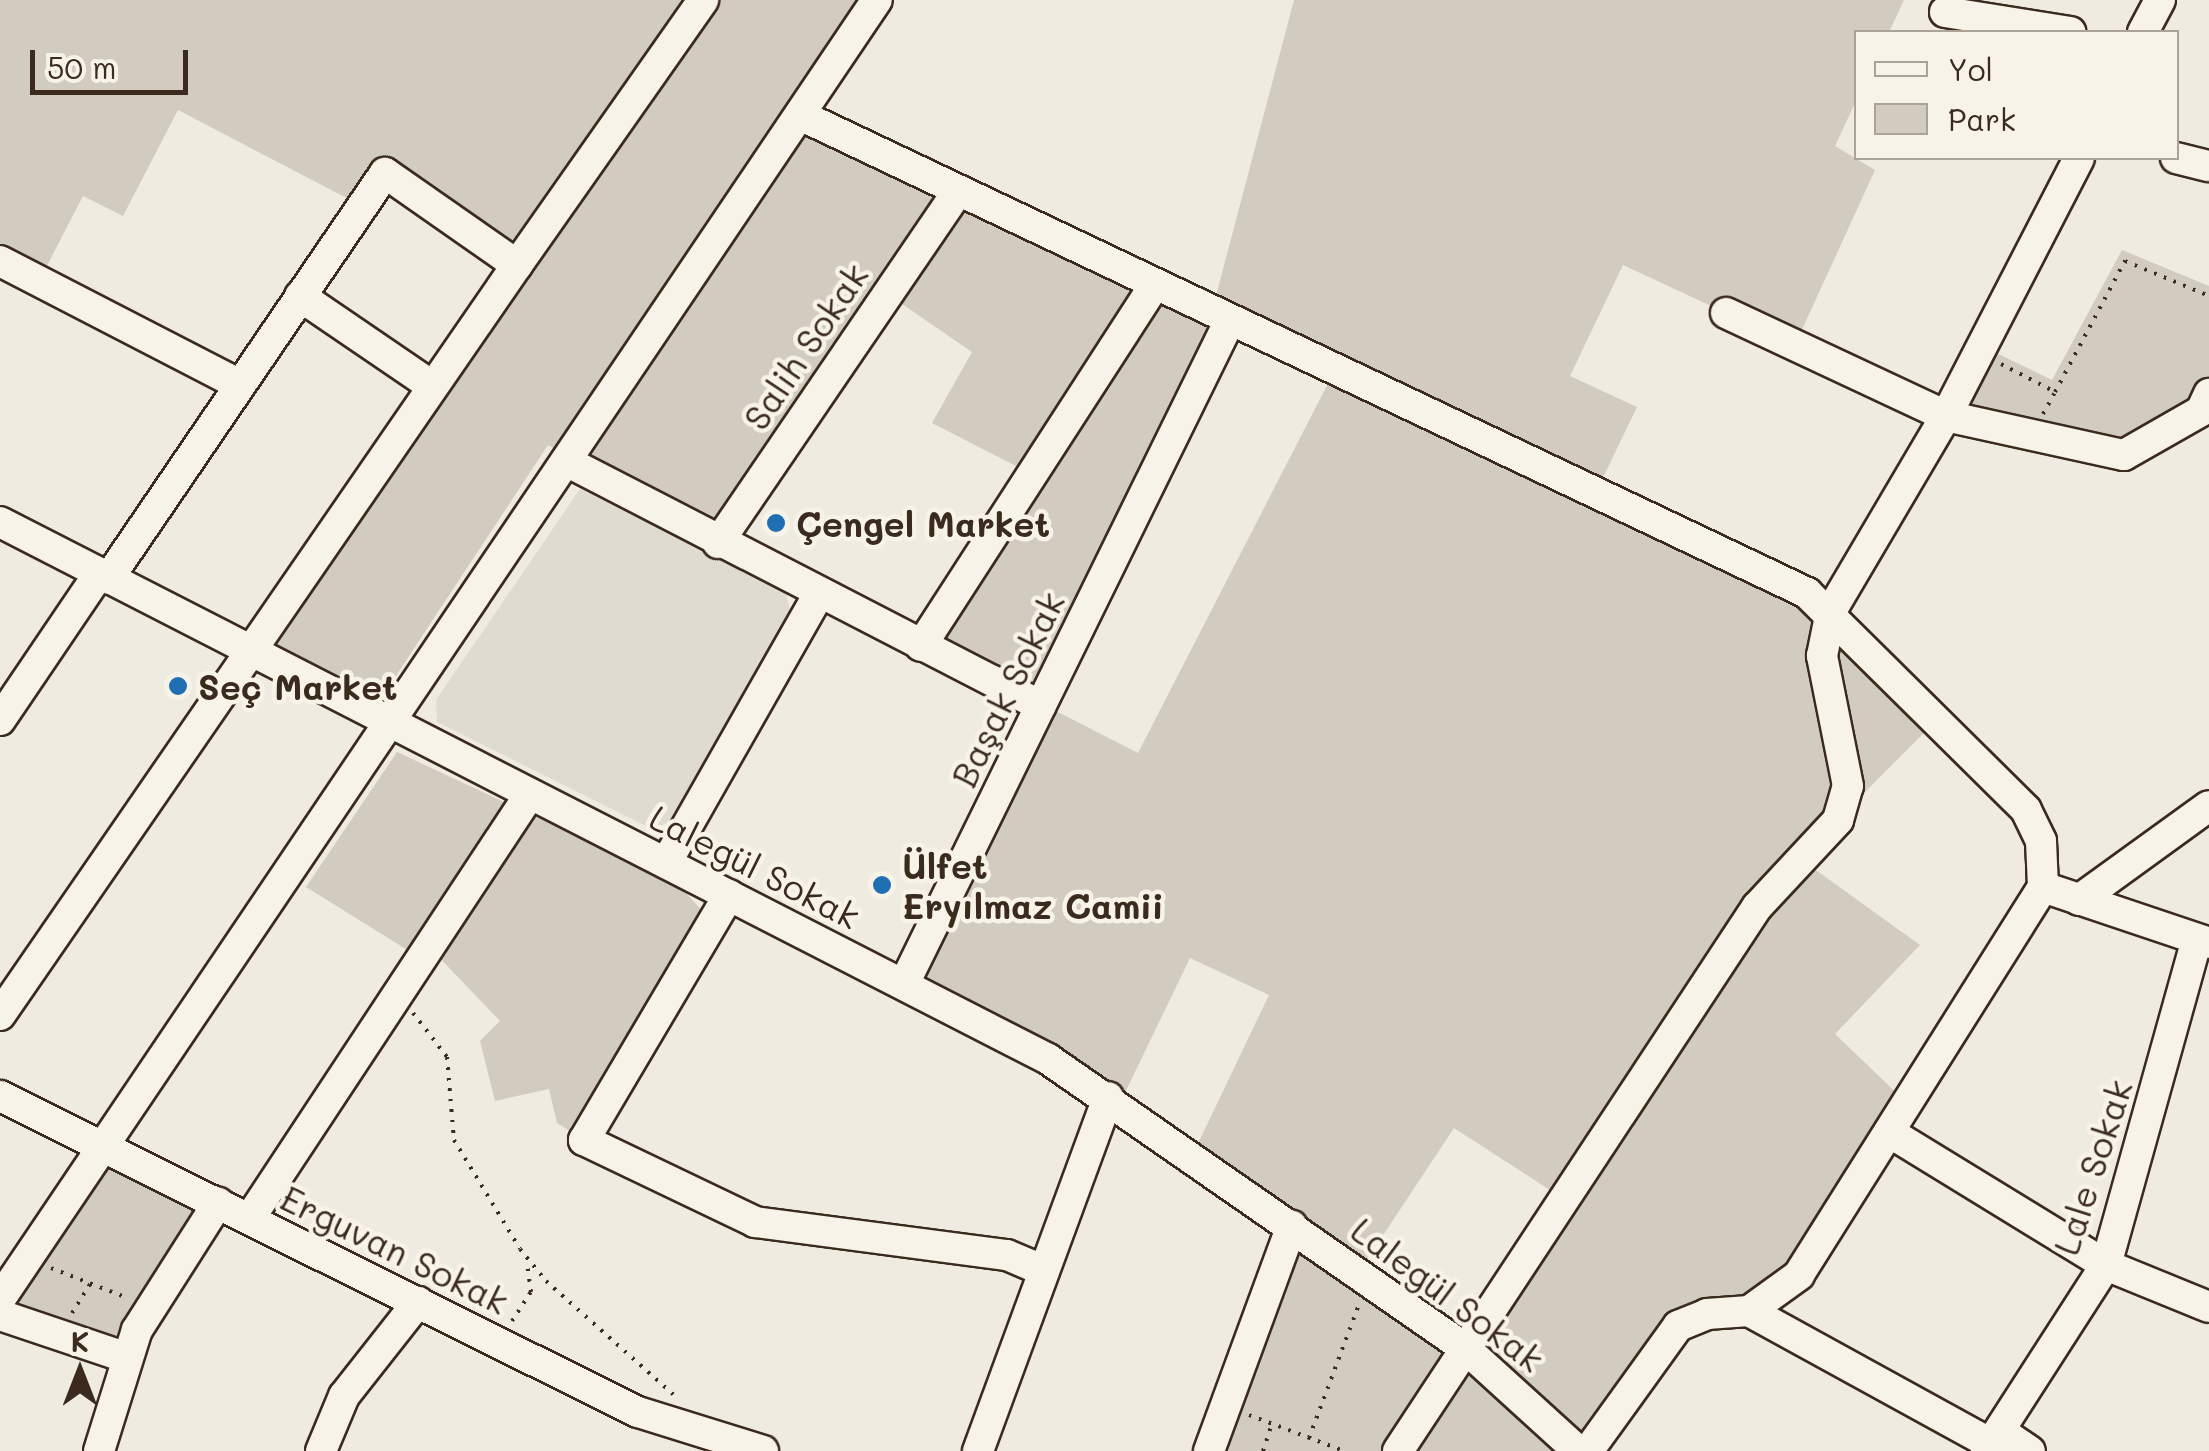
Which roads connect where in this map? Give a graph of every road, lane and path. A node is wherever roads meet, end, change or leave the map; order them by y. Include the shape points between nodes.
1 (703, 0) edge
2 (877, 0) edge
3 (2160, 0) edge
4 (1945, 12) dead end
5 (1975, 25) edge
6 (2043, 30) edge
7 (2145, 30) edge
8 (800, 115) junction
9 (2179, 159) edge
10 (2078, 160) edge
11 (2209, 166) edge
12 (956, 192) junction
13 (0, 261) edge
14 (518, 265) junction
15 (1154, 286) junction
16 (300, 296) junction
17 (2209, 296) edge
18 (1726, 313) dead end
19 (1230, 320) junction
20 (1979, 353) junction
21 (240, 385) junction
22 (432, 386) junction
23 (2206, 409) edge
24 (1946, 416) junction
25 (566, 460) junction
26 (0, 522) edge
27 (718, 543) junction
28 (103, 577) junction
29 (818, 594) junction
30 (1831, 611) junction
31 (921, 646) junction
32 (247, 652) junction
33 (1040, 706) junction
34 (0, 720) edge
35 (389, 723) junction
36 (530, 794) junction
37 (2209, 806) edge
38 (666, 862) junction
39 (2043, 887) junction
40 (730, 895) junction
41 (2079, 900) junction
42 (2203, 941) edge
43 (904, 984) junction
44 (398, 1000) junction
45 (0, 1015) edge
46 (0, 1096) edge
47 (1108, 1097) junction
48 (1889, 1132) junction
49 (103, 1146) junction
50 (218, 1203) junction
51 (250, 1218) junction
52 (1292, 1226) junction
53 (28, 1258) junction
54 (526, 1258) junction
55 (2106, 1265) junction
56 (1042, 1270) junction
57 (1368, 1280) junction
58 (91, 1284) junction
59 (0, 1299) edge
60 (418, 1302) junction
61 (150, 1307) junction
62 (2209, 1307) edge
63 (1749, 1311) junction
64 (0, 1315) edge
65 (479, 1332) junction
66 (59, 1335) junction
67 (1466, 1349) junction
68 (125, 1357) junction
69 (1226, 1407) junction
70 (1272, 1424) junction
71 (1309, 1438) junction
72 (1992, 1442) edge
73 (695, 1443) edge
74 (99, 1451) edge
75 (321, 1451) edge
76 (763, 1451) edge
77 (978, 1451) edge
78 (1210, 1451) edge
79 (1262, 1451) edge
80 (1344, 1451) edge
81 (1398, 1451) edge
82 (1578, 1451) edge
83 (1588, 1451) edge
84 (2030, 1451) edge

1 - 14 street
2 - 8 street
3 - 7 street
4 - 5 street
5 - 6 street
8 - 12 street
8 - 25 street
9 - 11 street
10 - 20 street
12 - 15 street
12 - 27 street, Salih Sokak
13 - 21 street
14 - 16 street via 384,172
14 - 22 street
15 - 19 street
15 - 31 street
16 - 21 street
16 - 22 street
17 - 20 path via 2126,261 2055,392
18 - 24 street
19 - 30 street via 1741,558
19 - 33 street, Başak Sokak
20 - 24 street
21 - 28 street
22 - 32 street
23 - 24 street via 2124,455
24 - 30 street
25 - 27 street
25 - 35 street
26 - 28 street, Lalegül Sokak
27 - 29 street
28 - 32 street, Lalegül Sokak
28 - 34 street
29 - 31 street
29 - 38 street
30 - 39 street via 2026,810 2041,841
30 - 67 street via 1822,656 1846,767 1845,806 1758,907
31 - 33 street
32 - 35 street, Lalegül Sokak
32 - 45 street
33 - 43 street, Başak Sokak
35 - 36 street, Lalegül Sokak
35 - 49 street
36 - 38 street, Lalegül Sokak
36 - 44 street
37 - 41 street
38 - 40 street, Lalegül Sokak
39 - 41 street
39 - 48 street
40 - 43 street, Lalegül Sokak
40 - 56 street via 584,1140 755,1222 1007,1256
41 - 42 street
42 - 55 street, Lale Sokak
43 - 47 street, Lalegül Sokak
44 - 51 street
44 - 54 path via 430,1028 447,1057 454,1140
46 - 49 street, Erguvan Sokak
47 - 52 street, Lalegül Sokak
47 - 56 street
48 - 55 street
48 - 63 street via 1798,1275
49 - 50 street, Erguvan Sokak
49 - 53 street
50 - 51 street, Erguvan Sokak
50 - 61 street
51 - 60 street, Erguvan Sokak
52 - 57 street, Lalegül Sokak
52 - 69 street
53 - 58 path
53 - 59 street
54 - 65 path via 530,1292 524,1308 497,1330
54 - 73 path via 682,1402
55 - 62 street
55 - 72 street, Lale Sokak
56 - 77 street
57 - 67 street, Lalegül Sokak
57 - 71 path
58 - 61 path
58 - 66 path
60 - 65 street, Erguvan Sokak
60 - 75 street via 344,1396
61 - 68 street
63 - 72 street
63 - 83 street via 1707,1314 1678,1326
64 - 66 street
65 - 73 street, Erguvan Sokak
66 - 68 street
67 - 81 street
67 - 82 street, Lalegül Sokak
68 - 74 street
69 - 70 path
69 - 78 street
70 - 71 path
70 - 79 path
71 - 80 path
72 - 84 street
73 - 76 street, Erguvan Sokak

